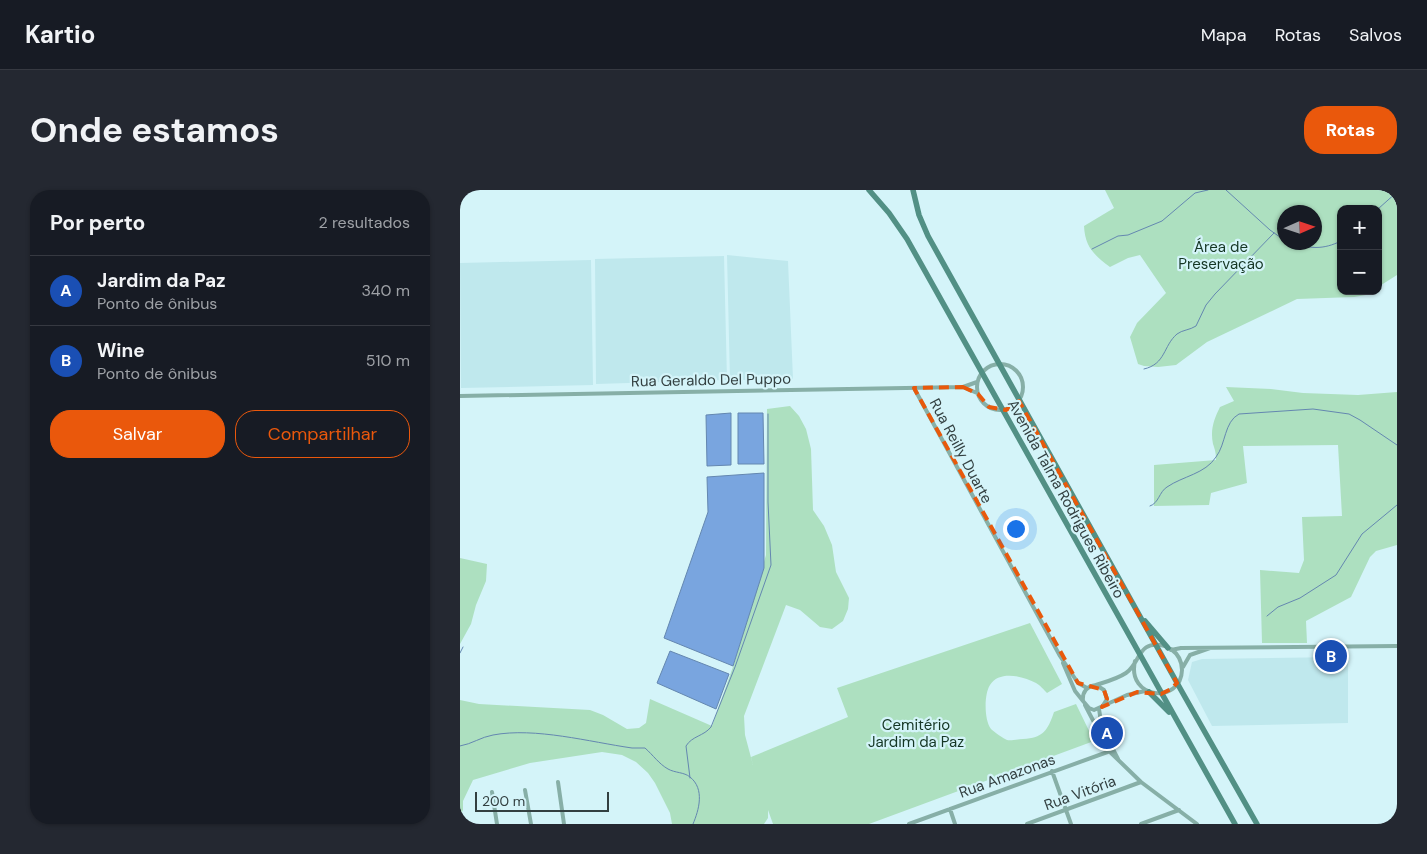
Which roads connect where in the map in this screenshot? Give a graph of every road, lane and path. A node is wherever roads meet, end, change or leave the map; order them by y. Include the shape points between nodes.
1 (869, 190) edge
2 (913, 190) edge
3 (999, 364) junction
4 (982, 373) junction
5 (977, 382) junction
6 (963, 387) junction
7 (914, 388) junction
8 (978, 394) junction
9 (460, 396) edge
10 (1019, 401) junction
11 (1003, 410) junction
12 (1140, 616) junction
13 (1156, 645) junction
14 (1397, 646) edge
15 (1214, 647) junction
16 (1170, 649) junction
17 (1139, 654) junction
18 (1060, 656) junction
19 (1135, 662) junction
20 (1182, 672) junction
21 (1177, 683) junction
22 (1096, 685) junction
23 (1087, 688) junction
24 (1148, 692) junction
25 (1161, 694) junction
26 (1084, 703) junction
27 (1101, 708) junction
28 (1172, 715) junction
29 (1111, 751) junction
30 (1052, 772) junction
31 (558, 782) dead end
32 (1141, 782) junction
33 (525, 790) dead end
34 (492, 792) dead end
35 (950, 809) junction
36 (1066, 810) junction
37 (1179, 810) junction
38 (497, 824) edge
39 (531, 824) edge
40 (564, 824) edge
41 (909, 824) edge
42 (955, 824) edge
43 (1027, 824) edge
44 (1071, 824) edge
45 (1141, 824) edge
46 (1197, 824) edge
47 (1235, 824) edge
48 (1257, 824) edge

1 - 4 main road, Avenida Talma Rodrigues Ribeiro via 901,229
2 - 3 main road, Avenida Talma Rodrigues Ribeiro via 923,226
3 - 4 street via 989,366
3 - 10 main road, Avenida Talma Rodrigues Ribeiro
3 - 10 street via 1010,366 1021,377 1024,388
4 - 5 street
4 - 11 main road, Avenida Talma Rodrigues Ribeiro
5 - 6 street, Rua Geraldo Del Puppo
5 - 8 street
6 - 7 street, Rua Geraldo Del Puppo
6 - 8 street, Rua Geraldo Del Puppo
7 - 9 street, Rua Geraldo Del Puppo
7 - 18 street, Rua Reilly Duarte
8 - 11 street, Rua Geraldo Del Puppo via 986,405
10 - 11 street
10 - 12 main road, Avenida Talma Rodrigues Ribeiro
11 - 17 main road, Avenida Talma Rodrigues Ribeiro
12 - 13 main road, Avenida Talma Rodrigues Ribeiro
12 - 16 main road
13 - 16 street
13 - 17 street
13 - 21 main road, Avenida Talma Rodrigues Ribeiro
14 - 15 street
15 - 16 street
15 - 20 street via 1190,656
16 - 20 street via 1180,661
17 - 19 street
17 - 25 main road, Avenida Talma Rodrigues Ribeiro
18 - 23 street, Rua Reilly Duarte via 1078,683
18 - 26 street, Rua Reilly Duarte via 1075,691
19 - 22 street via 1123,675
19 - 24 street via 1135,678
20 - 21 street
21 - 25 street
21 - 48 main road, Avenida Talma Rodrigues Ribeiro
22 - 23 street
22 - 27 street via 1106,694 1106,703
23 - 26 street
24 - 25 street
24 - 27 street via 1127,695
24 - 28 main road
25 - 28 main road, Avenida Talma Rodrigues Ribeiro
26 - 27 street via 1089,708
26 - 29 street, Rua Reilly Duarte
27 - 29 street, Rua Reilly Duarte via 1102,728
28 - 47 main road, Avenida Talma Rodrigues Ribeiro
29 - 30 street, Rua Amazonas
29 - 32 street, Rua Reilly Duarte
30 - 35 street, Rua Amazonas
30 - 36 street
31 - 40 street
32 - 36 street, Rua Vitória
32 - 37 street, Rua Reilly Duarte
33 - 39 street
34 - 38 street
35 - 41 street, Rua Amazonas
35 - 42 street
36 - 43 street, Rua Vitória
36 - 44 street
37 - 45 street
37 - 46 street, Rua Reilly Duarte

